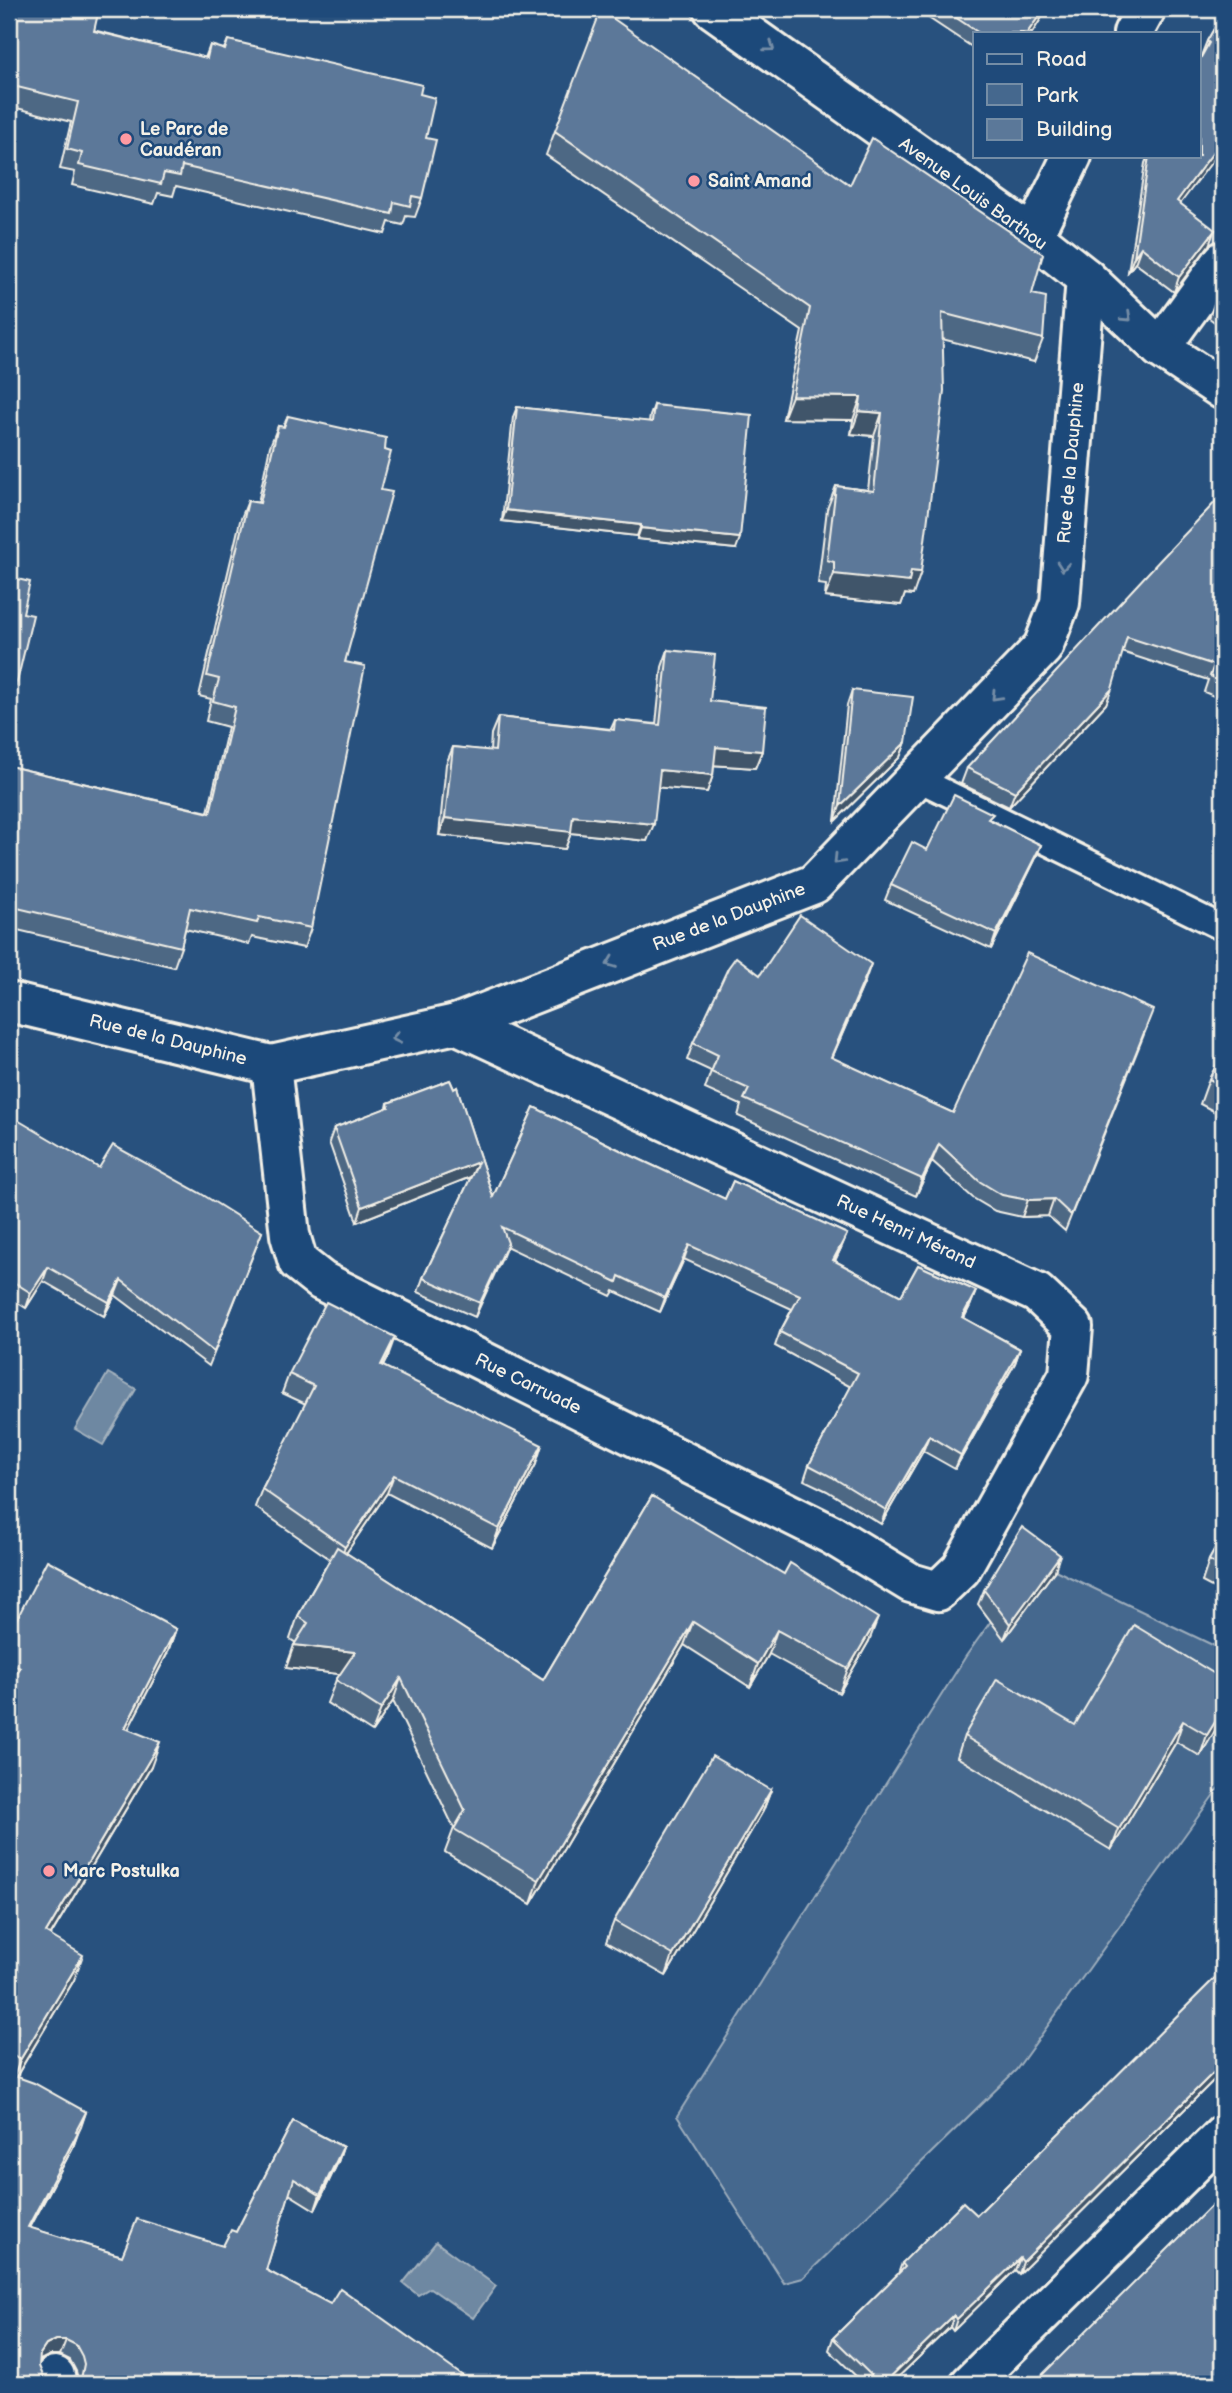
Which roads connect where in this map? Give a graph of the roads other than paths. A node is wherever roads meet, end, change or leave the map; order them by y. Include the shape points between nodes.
1 (713, 9) edge
2 (1146, 9) edge
3 (1134, 32) edge
4 (1071, 158) edge
5 (1032, 236) junction
6 (1223, 261) edge
7 (1086, 278) junction
8 (1160, 348) junction
9 (1223, 390) edge
10 (916, 778) junction
11 (1223, 928) edge
12 (9, 1002) edge
13 (456, 1024) junction
14 (271, 1065) junction
15 (938, 1591) joint
16 (1223, 2135) edge
17 (970, 2384) edge

1 -> 5 street, Avenue Louis Barthou
2 - 3 street
4 - 5 street
5 - 7 street, Avenue Louis Barthou
6 - 8 street
7 -> 8 street, Avenue Louis Barthou
7 -> 10 street, Rue de la Dauphine via 1060,603 1043,647
8 - 9 street, Avenue Louis Barthou
10 - 11 lane
10 -> 13 street, Rue de la Dauphine via 814,884
12 - 14 street, Rue de la Dauphine
13 -> 14 street, Rue de la Dauphine
13 - 15 street, Rue Henri Mérand via 1037,1293 1073,1327 1069,1375 961,1569
14 - 15 street, Rue Carruade via 290,1235 298,1262 322,1281 832,1535 911,1583
16 - 17 street

